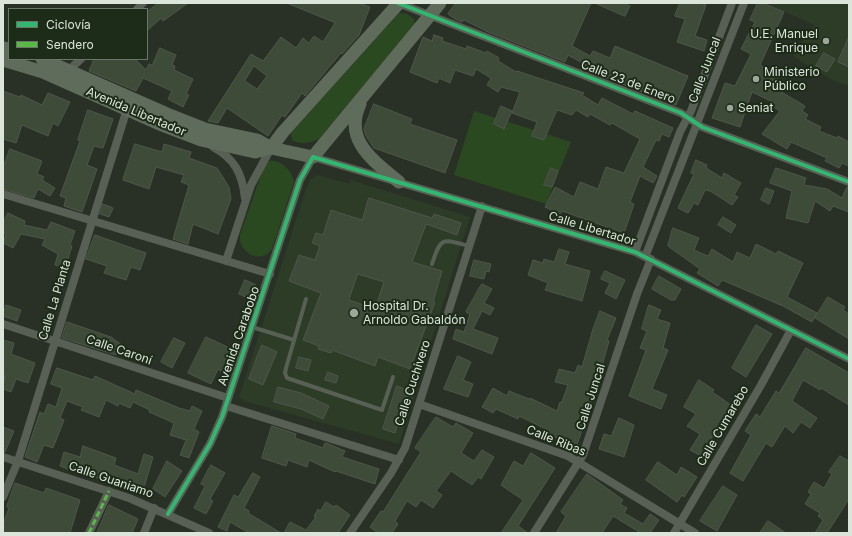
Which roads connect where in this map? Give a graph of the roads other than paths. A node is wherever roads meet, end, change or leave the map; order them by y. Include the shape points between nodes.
1 (399, 3) edge
2 (440, 3) edge
3 (732, 3) edge
4 (744, 3) edge
5 (430, 16) junction
6 (3, 60) edge
7 (44, 60) edge
8 (80, 60) edge
9 (69, 70) junction
10 (363, 96) junction
11 (127, 109) junction
12 (688, 118) junction
13 (697, 123) junction
14 (201, 140) junction
15 (271, 148) junction
16 (313, 157) junction
17 (399, 182) junction
18 (849, 182) edge
19 (3, 194) edge
20 (246, 202) junction
21 (482, 206) junction
22 (92, 221) junction
23 (469, 246) junction
24 (635, 252) junction
25 (648, 258) junction
26 (226, 261) junction
27 (432, 264) dead end
28 (270, 274) junction
29 (306, 299) dead end
30 (3, 324) edge
31 (252, 327) junction
32 (791, 330) junction
33 (294, 340) junction
34 (55, 341) junction
35 (849, 359) edge
36 (393, 377) dead end
37 (227, 402) junction
38 (419, 404) junction
39 (3, 457) edge
40 (399, 460) junction
41 (18, 461) junction
42 (580, 462) junction
43 (109, 491) junction
44 (3, 498) edge
45 (154, 508) junction
46 (168, 514) junction
47 (681, 524) junction
48 (89, 533) edge
49 (144, 533) edge
50 (208, 533) edge
51 (350, 533) edge
52 (534, 533) edge
53 (674, 533) edge
54 (695, 533) edge

1 - 5 street, Calle 23 de Enero
1 - 15 highway
2 - 5 highway, Avenida Carabobo
3 - 12 street, Calle Juncal
4 - 13 street, Calle Juncal
5 - 10 highway, Avenida Carabobo
5 - 12 street, Calle 23 de Enero via 681,113
6 - 11 highway, Avenida Libertador via 43,72
7 - 9 highway, Avenida Libertador
8 - 9 street
9 - 15 highway, Avenida Libertador via 172,116 211,130 257,140
10 - 16 highway, Avenida Carabobo
10 - 17 highway via 356,115 358,140 367,154
11 - 14 highway, Avenida Libertador
11 - 22 street, Calle La Planta
12 - 13 street, Calle 23 de Enero
12 - 24 street, Calle Juncal via 680,132
13 - 18 street, Calle 23 de Enero
13 - 25 street, Calle Juncal
14 - 15 highway, Avenida Libertador via 255,152
14 - 20 street via 230,158 241,177
15 - 16 highway, Avenida Libertador
15 - 20 street via 258,169
16 - 17 street, Calle Libertador
16 - 28 street, Avenida Carabobo via 300,180
17 - 21 street, Calle Libertador
19 - 22 street
20 - 26 street
21 - 23 street, Calle Cuchivero
21 - 24 street, Calle Libertador
22 - 26 street
22 - 34 street, Calle La Planta
23 - 27 lane via 442,242
23 - 38 street, Calle Cuchivero
24 - 25 street, Calle Libertador
25 - 32 street, Calle Libertador
25 - 42 street, Calle Juncal
26 - 28 street
28 - 31 street, Avenida Carabobo
29 - 33 lane
30 - 34 street, Calle Caroní
31 - 33 lane
31 - 37 street, Avenida Carabobo
32 - 35 street, Calle Libertador
32 - 47 street, Calle Cumarebo
33 - 36 lane via 285,373 292,381 382,410
34 - 37 street, Calle Caroní
34 - 41 street, Calle La Planta
37 - 40 street, Calle Caroní
37 - 46 street, Avenida Carabobo via 210,444
38 - 40 street, Calle Cuchivero
38 - 42 street, Calle Ribas via 554,450
39 - 41 street, Calle Guaniamo
40 - 51 street, Calle Cuchivero
41 - 43 street, Calle Guaniamo
41 - 44 street, Calle La Planta
42 - 47 street, Calle Ribas
42 - 52 street, Calle Juncal
43 - 45 street, Calle Guaniamo
43 - 48 street
45 - 46 street, Calle Guaniamo
45 - 49 street
46 - 50 street, Calle Guaniamo
47 - 53 street, Calle Cumarebo
47 - 54 street, Calle Ribas

